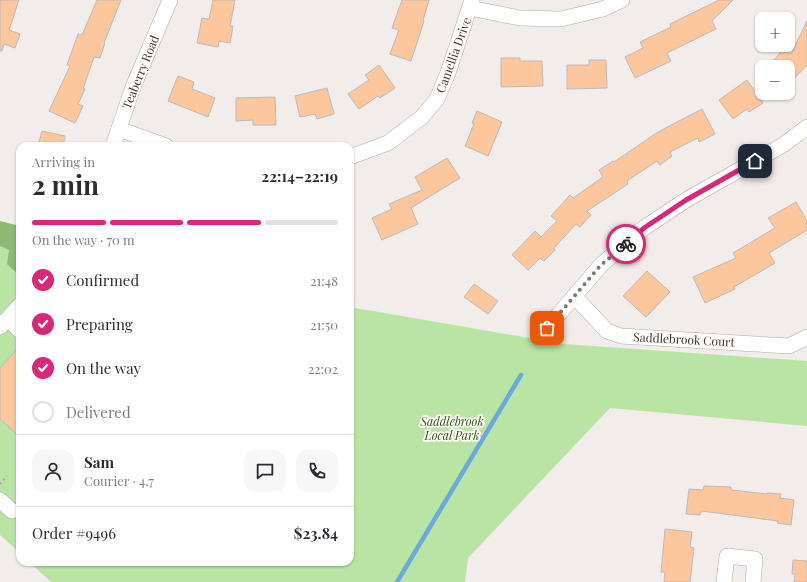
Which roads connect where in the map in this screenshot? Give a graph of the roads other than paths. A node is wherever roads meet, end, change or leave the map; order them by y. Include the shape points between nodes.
1 (170, 0) edge
2 (622, 0) edge
3 (471, 4) edge
4 (807, 127) edge
5 (119, 129) junction
6 (114, 142) edge
7 (155, 142) edge
8 (354, 156) edge
9 (574, 296) junction
10 (16, 316) edge
11 (12, 328) edge
12 (547, 328) dead end
13 (807, 338) edge
14 (0, 500) edge
15 (12, 511) dead end
16 (724, 582) edge
17 (753, 582) edge

1 - 5 street, Teaberry Road via 133,87
2 - 3 street via 603,9 561,19 520,18
3 - 8 street, Camellia Drive via 437,99 422,117 388,143
4 - 9 street via 783,146 686,200 644,228 601,265
5 - 6 street, Teaberry Road
5 - 7 street
9 - 12 street
9 - 13 street, Saddlebrook Court via 607,331 621,336 789,346
10 - 11 street
14 - 15 street
16 - 17 street via 727,556 755,559

